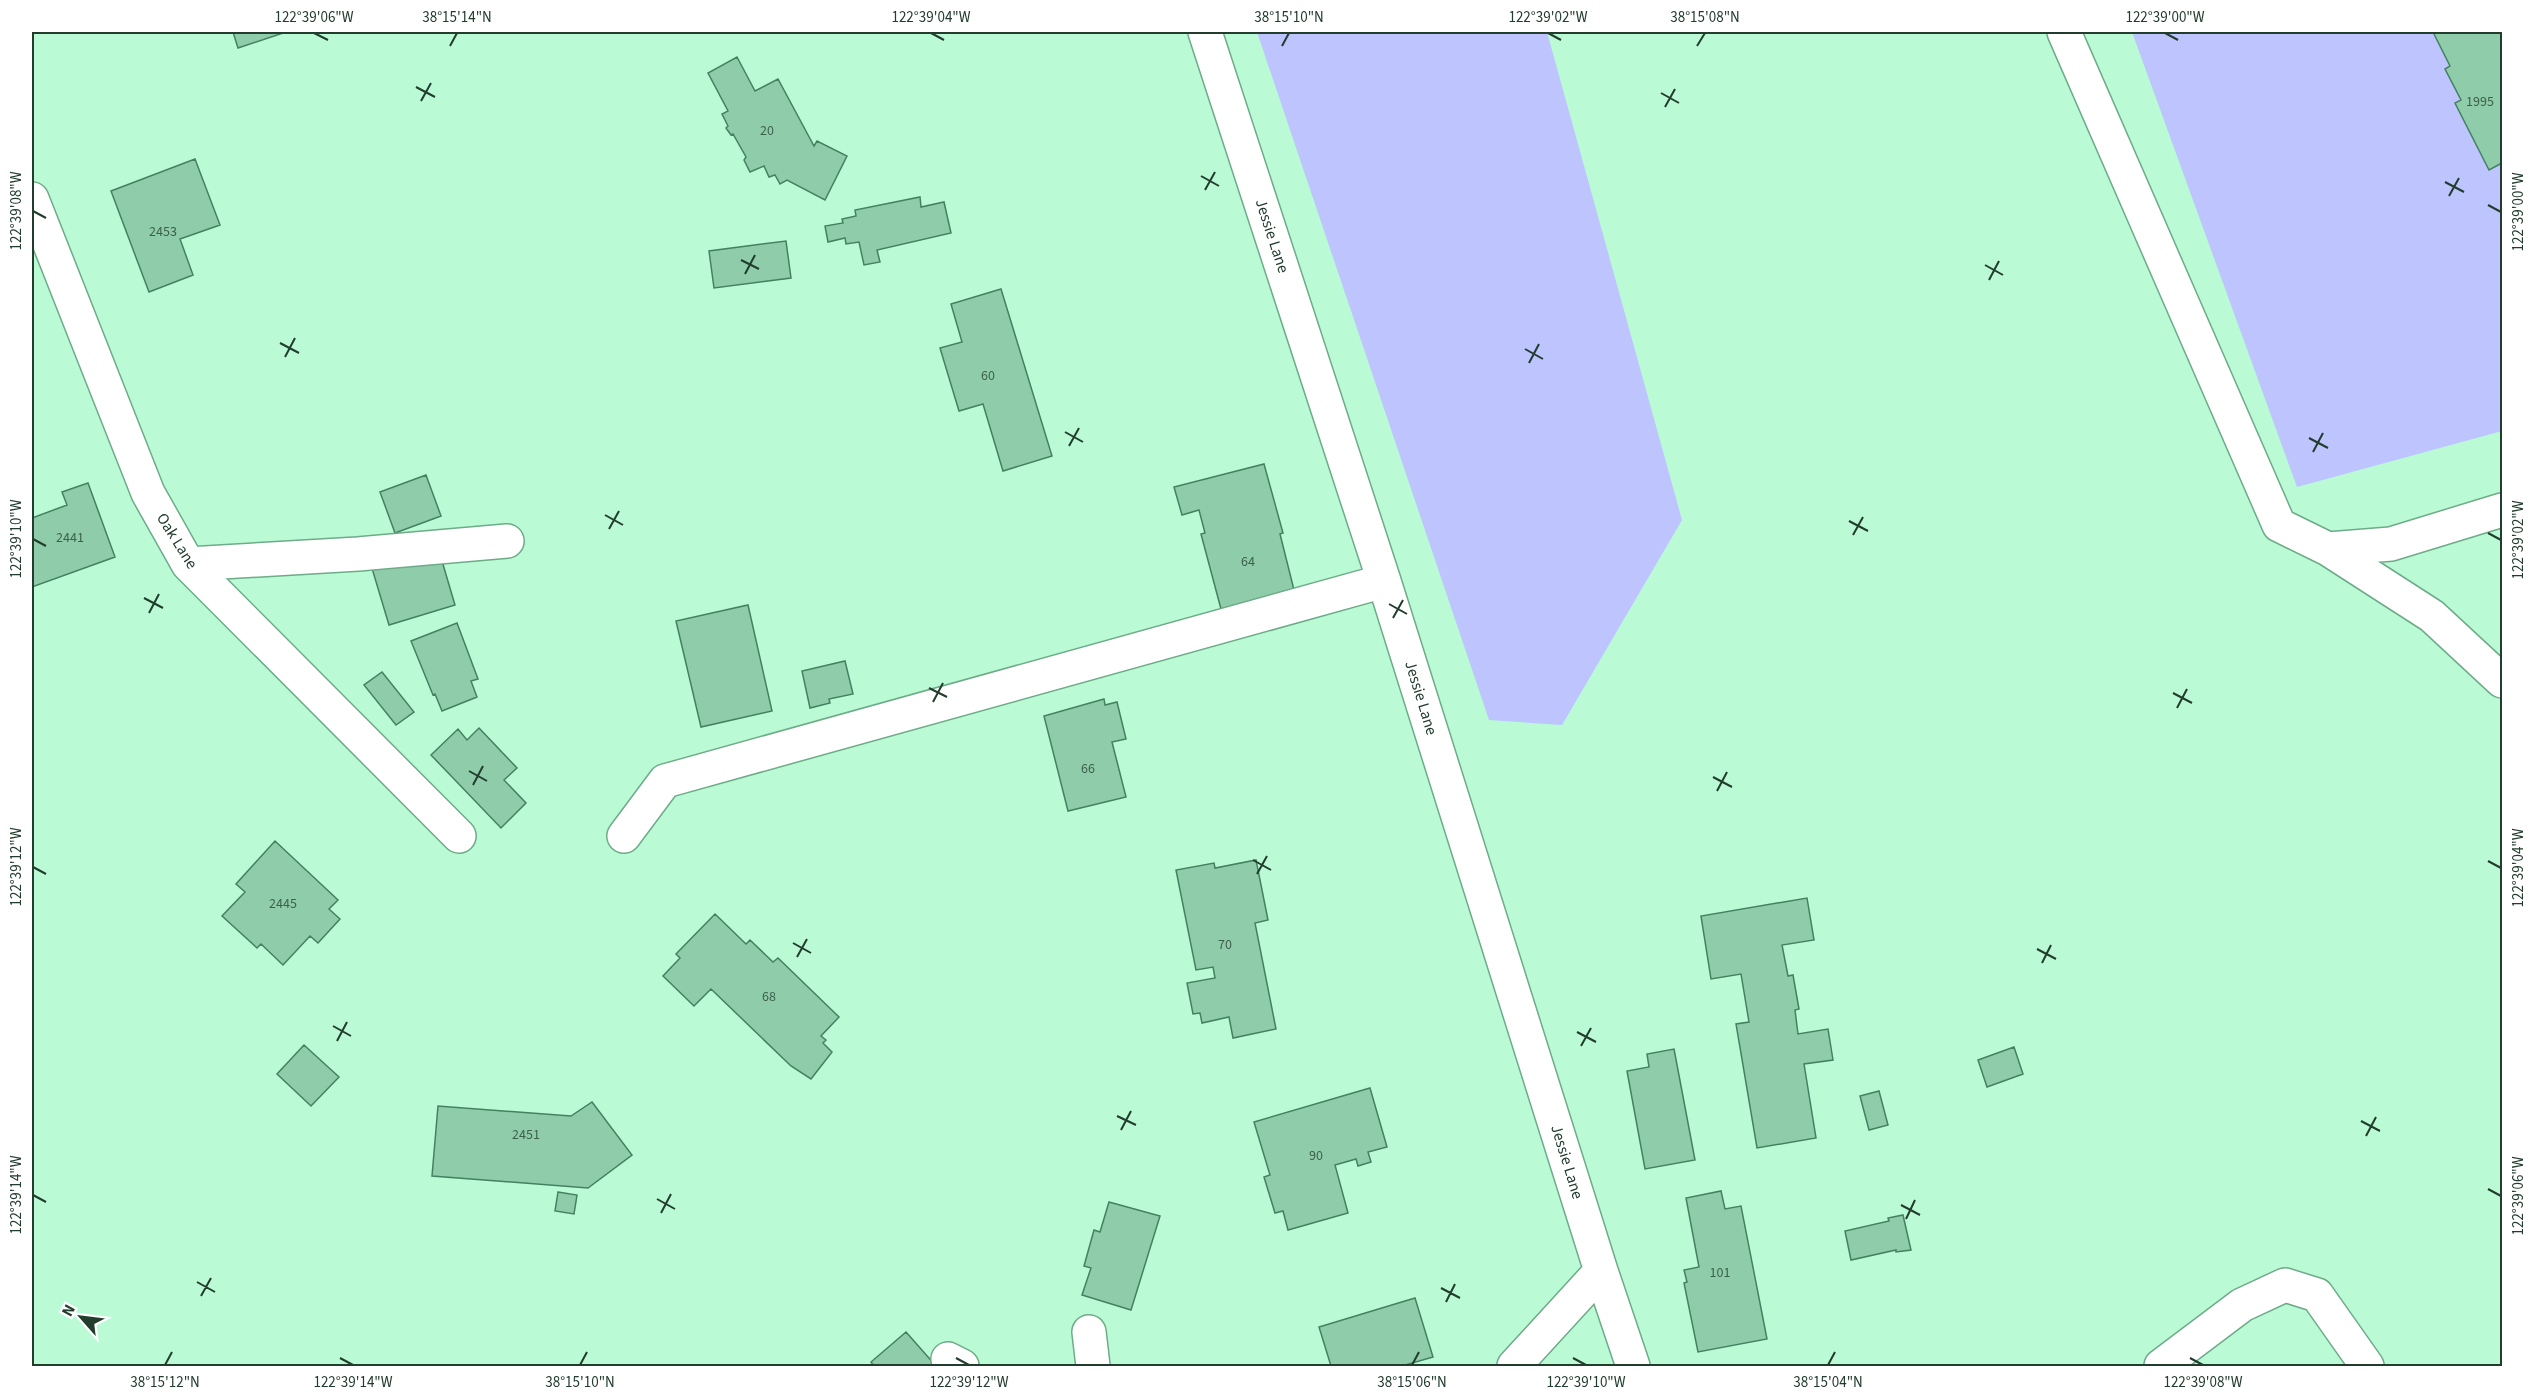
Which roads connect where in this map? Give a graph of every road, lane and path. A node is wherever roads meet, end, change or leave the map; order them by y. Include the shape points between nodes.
1 (1205, 32) edge
2 (2064, 32) edge
3 (32, 199) edge
4 (2502, 510) edge
5 (507, 541) dead end
6 (2328, 549) junction
7 (188, 564) junction
8 (1384, 581) junction
9 (2502, 681) edge
10 (459, 836) dead end
11 (624, 836) dead end
12 (1601, 1271) junction
13 (1089, 1332) dead end
14 (1093, 1366) edge
15 (1514, 1366) edge
16 (1633, 1366) edge
17 (2160, 1366) edge
18 (2367, 1366) edge

1 - 8 street, Jessie Lane
2 - 6 street via 2279,525
3 - 7 street, Oak Lane via 148,494
4 - 6 street via 2391,544
5 - 7 street
6 - 9 street via 2432,616
7 - 10 street, Oak Lane
8 - 11 street via 665,781
8 - 12 street, Jessie Lane
12 - 15 street
12 - 16 street, Jessie Lane
13 - 14 street
17 - 18 street via 2242,1305 2285,1285 2318,1295

